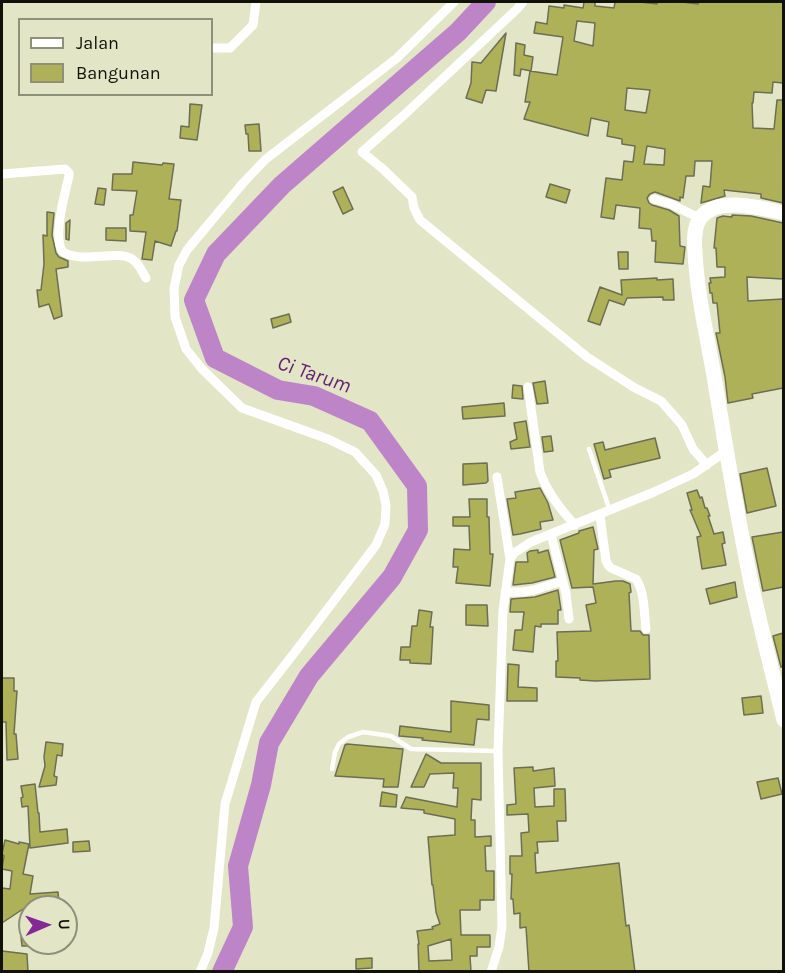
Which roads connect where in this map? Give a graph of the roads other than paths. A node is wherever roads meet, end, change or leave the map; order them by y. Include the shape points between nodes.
1 (256, 2) edge
2 (454, 2) edge
3 (523, 2) edge
4 (213, 48) edge
5 (2, 174) edge
6 (654, 199) dead end
7 (783, 213) edge
8 (699, 218) junction
9 (146, 278) dead end
10 (528, 387) dead end
11 (589, 448) dead end
12 (726, 452) junction
13 (707, 465) junction
14 (497, 477) dead end
15 (610, 510) junction
16 (600, 514) junction
17 (575, 525) junction
18 (551, 534) junction
19 (510, 559) junction
20 (563, 581) junction
21 (505, 592) junction
22 (569, 618) dead end
23 (646, 629) dead end
24 (783, 720) edge
25 (498, 751) junction
26 (332, 770) dead end
27 (200, 972) edge
28 (491, 972) edge

1 - 4 street via 251,28 230,48
2 - 27 street via 397,58 266,159 187,250 179,265 174,288 175,317 186,349 202,369 242,408 355,452 376,475 386,505 385,524 376,545 256,702 225,804 214,928
3 - 13 street via 362,152 412,197 420,220 587,357 661,401 682,425 693,449
5 - 9 street via 67,171 58,239 62,251 70,256 132,258
6 - 8 street
7 - 8 main road via 721,206
8 - 12 main road via 695,238 698,281
10 - 17 street via 540,472
11 - 15 lane
12 - 13 street
12 - 24 main road
13 - 15 street
14 - 19 street
15 - 16 street
16 - 17 street
16 - 23 street via 606,561 610,568 638,582
17 - 18 street
18 - 19 street via 531,542
18 - 20 street
19 - 21 street
20 - 21 street via 534,590
20 - 22 street
21 - 25 street
25 - 26 lane via 411,749 391,736 363,732 339,744
25 - 28 street via 502,926

